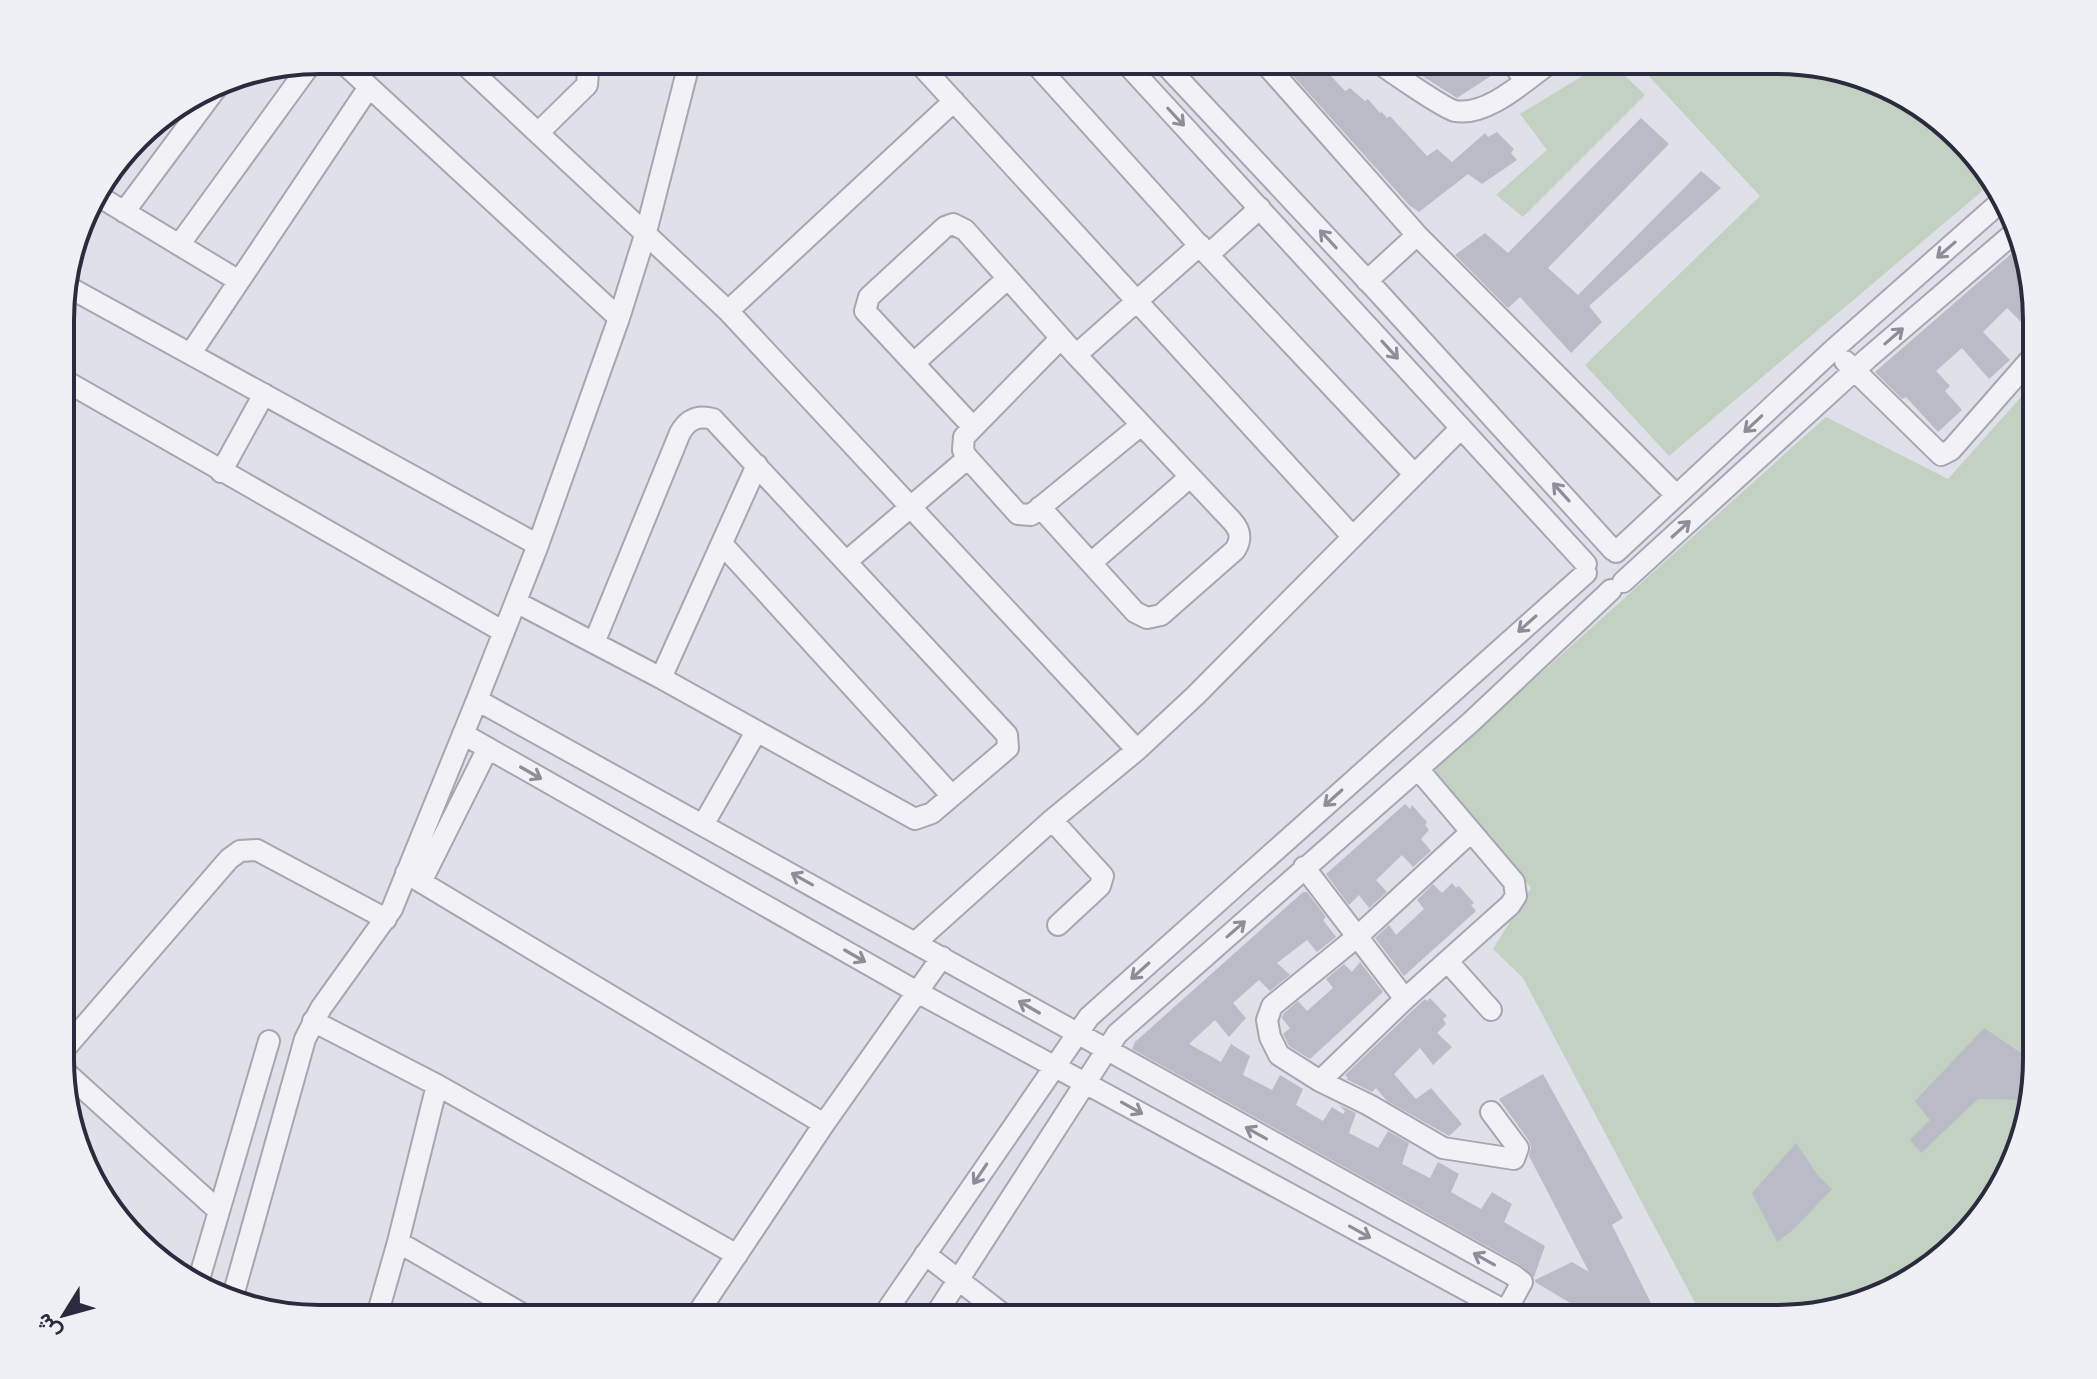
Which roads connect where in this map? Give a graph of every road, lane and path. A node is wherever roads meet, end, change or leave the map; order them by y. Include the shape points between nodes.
1 (1045, 74) edge
2 (1136, 74) edge
3 (1174, 74) edge
4 (1275, 74) edge
5 (1397, 74) edge
6 (1521, 74) edge
7 (1533, 74) edge
8 (302, 75) edge
9 (356, 75) edge
10 (476, 75) edge
11 (588, 75) edge
12 (686, 75) edge
13 (930, 75) edge
14 (1525, 80) junction
15 (369, 87) junction
16 (954, 101) junction
17 (206, 102) edge
18 (538, 133) junction
19 (105, 200) edge
20 (1995, 207) edge
21 (1260, 208) junction
22 (124, 212) junction
23 (646, 232) junction
24 (1417, 235) junction
25 (2008, 238) edge
26 (179, 245) junction
27 (1204, 250) junction
28 (1007, 279) junction
29 (1367, 280) junction
30 (239, 281) junction
31 (1333, 289) junction
32 (76, 291) edge
33 (1137, 301) junction
34 (728, 311) junction
35 (1356, 312) junction
36 (619, 318) junction
37 (1061, 338) junction
38 (1834, 349) junction
39 (191, 353) junction
40 (1076, 355) junction
41 (914, 363) junction
42 (2022, 369) edge
43 (1854, 371) junction
44 (74, 386) edge
45 (264, 394) junction
46 (1141, 425) junction
47 (972, 426) junction
48 (1461, 428) junction
49 (968, 458) junction
50 (757, 465) junction
51 (221, 472) junction
52 (1414, 474) junction
53 (1190, 477) junction
54 (1676, 495) junction
55 (1040, 507) junction
56 (911, 508) junction
57 (1352, 536) junction
58 (722, 544) junction
59 (538, 545) junction
60 (1614, 551) junction
61 (847, 561) junction
62 (1091, 563) junction
63 (1586, 568) junction
64 (1617, 586) junction
65 (516, 602) junction
66 (504, 632) junction
67 (594, 643) junction
68 (661, 678) junction
69 (1446, 697) junction
70 (477, 700) junction
71 (1470, 723) junction
72 (756, 732) junction
73 (463, 734) junction
74 (488, 748) junction
75 (1137, 750) junction
76 (1418, 769) junction
77 (952, 796) junction
78 (1052, 820) junction
79 (703, 825) junction
80 (1471, 832) junction
81 (1269, 855) junction
82 (1298, 874) junction
83 (414, 877) junction
84 (386, 919) junction
85 (1058, 925) dead end
86 (1358, 936) junction
87 (916, 942) junction
88 (942, 957) junction
89 (1448, 962) junction
90 (919, 993) junction
91 (1405, 999) junction
92 (1491, 1010) dead end
93 (313, 1021) junction
94 (1076, 1034) junction
95 (74, 1038) edge
96 (269, 1041) dead end
97 (1106, 1051) junction
98 (1054, 1066) junction
99 (75, 1081) edge
100 (1320, 1081) junction
101 (1086, 1083) junction
102 (437, 1085) junction
103 (1491, 1112) dead end
104 (824, 1124) junction
105 (219, 1211) junction
106 (398, 1242) junction
107 (925, 1254) junction
108 (737, 1255) junction
109 (201, 1274) edge
110 (959, 1280) junction
111 (235, 1289) edge
112 (1493, 1304) edge
113 (1516, 1304) edge
114 (380, 1305) edge
115 (507, 1305) edge
116 (704, 1305) edge
117 (891, 1305) edge
118 (943, 1305) edge
119 (990, 1305) edge

1 - 27 street
2 -> 21 street
29 -> 3 street
4 - 24 street
5 - 14 street via 1453,110 1470,111 1491,105
6 - 14 street
7 - 14 street
8 - 26 street
9 - 15 street
10 - 18 street
11 - 18 street via 587,85
12 - 23 street
13 - 16 street
15 - 30 street
15 - 36 street
16 - 33 street
16 - 34 street
17 - 22 street
18 - 23 street
19 - 22 street
20 -> 38 street
21 - 27 street
21 - 31 street
22 - 26 street
23 - 34 street
23 - 36 street
24 - 29 street
24 - 54 street
43 -> 25 street
26 - 30 street
27 - 33 street
27 - 52 street
28 - 37 street
28 - 41 street
28 - 41 street via 962,227 945,227 865,306 867,315
29 - 31 street via 1341,273
29 - 35 street via 1371,307
60 -> 29 street
30 - 39 street
31 - 35 street
32 - 39 street
33 - 40 street
33 - 57 street
34 - 56 street
35 -> 48 street
36 - 59 street
37 - 40 street
37 - 47 street
38 - 43 street
38 -> 54 street
39 - 45 street
40 - 46 street
41 - 47 street
42 - 43 street via 1941,455
64 -> 43 street
44 - 51 street
45 - 51 street
45 - 59 street
46 - 53 street
46 - 55 street
47 - 49 street via 962,443
48 - 52 street
48 - 63 street
49 - 55 street via 1018,514 1031,515
49 - 56 street
50 - 58 street
50 - 61 street
50 - 67 street via 713,419 697,417 684,426
51 - 66 street
52 - 57 street
53 - 62 street
53 - 62 street via 1237,526 1240,538 1235,550 1161,615 1147,618 1135,612
54 - 60 street
55 - 62 street
56 - 61 street
56 - 75 street
57 - 75 street
58 - 68 street
58 - 77 street
59 - 65 street
60 - 63 street via 1599,550
60 - 64 street via 1625,562 1626,575
61 - 77 street via 1007,735 1005,752
63 - 64 street via 1598,589
63 -> 69 street
64 - 71 street
65 - 66 street
65 - 67 street
66 - 70 street
67 - 68 street
68 - 72 street
69 - 71 street
69 -> 81 street
70 - 73 street
70 - 79 street
71 - 76 street
72 - 77 street via 909,817 927,817
72 - 79 street
73 - 74 street
73 - 83 street
74 - 83 street
74 -> 90 street
75 - 78 street
76 - 80 street
76 - 82 street
78 - 85 street via 1103,876 1100,886
78 - 87 street
87 -> 79 street
80 - 86 street
80 - 89 street via 1514,882 1516,896
81 - 82 street
81 -> 94 street via 1097,1009
82 - 86 street
97 -> 82 street via 1124,1027
83 - 84 street
83 - 104 street
84 - 93 street
84 - 95 street via 257,850 240,851
86 - 91 street
86 - 100 street via 1272,1006 1267,1020 1279,1055
87 - 88 street
88 - 90 street
94 -> 88 street
89 - 91 street
89 - 92 street
90 - 98 street
90 - 104 street
91 - 100 street
93 - 102 street
93 - 111 street
94 - 97 street
94 - 98 street
96 - 105 street
97 - 101 street
113 -> 97 street via 1522,1282 1513,1275
98 - 101 street
98 -> 107 street
99 - 105 street
100 - 103 street via 1443,1148 1514,1159 1518,1148
101 - 110 street
101 -> 112 street
102 - 106 street
102 - 108 street
104 - 108 street
105 - 109 street
106 - 114 street
106 - 115 street
107 - 110 street
107 - 117 street
108 - 116 street
110 - 118 street
110 - 119 street

